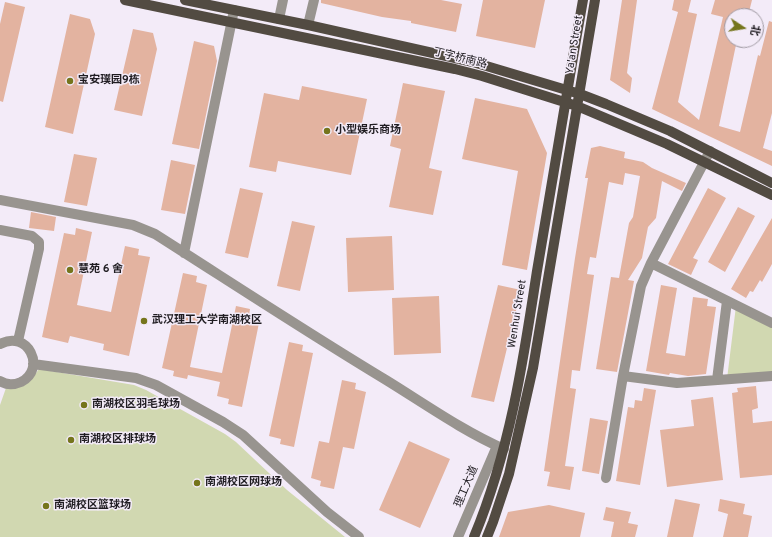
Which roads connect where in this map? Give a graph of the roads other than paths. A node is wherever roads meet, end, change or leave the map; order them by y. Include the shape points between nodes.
1 (125, 0) edge
2 (185, 0) edge
3 (283, 0) edge
4 (314, 0) edge
5 (583, 0) edge
6 (595, 0) edge
7 (234, 10) junction
8 (279, 19) junction
9 (232, 22) junction
10 (308, 25) junction
11 (567, 90) junction
12 (580, 94) junction
13 (565, 102) junction
14 (577, 106) junction
15 (710, 151) junction
16 (705, 161) junction
17 (772, 183) edge
18 (772, 195) edge
19 (0, 200) edge
20 (0, 230) edge
21 (184, 253) junction
22 (651, 263) junction
23 (727, 301) junction
24 (772, 323) edge
25 (18, 341) junction
26 (0, 344) edge
27 (33, 364) junction
28 (623, 376) junction
29 (772, 376) edge
30 (717, 380) junction
31 (1, 384) edge
32 (501, 448) junction
33 (606, 478) dead end
34 (359, 537) edge
35 (458, 537) edge
36 (474, 537) edge
37 (487, 537) edge

1 - 9 main road, 丁字桥南路
2 - 7 main road, 丁字桥南路
3 - 8 street
4 - 10 street
5 - 11 main road, Ya'an Street
6 - 12 main road, Ya'an Street
7 - 8 main road, 丁字桥南路
7 - 9 street
8 - 10 main road, 丁字桥南路
9 - 13 main road, 丁字桥南路 via 466,72
9 - 21 street
10 - 11 main road, 丁字桥南路 via 473,62
11 - 12 main road, 丁字桥南路
11 - 13 main road, Wenhui Street
12 - 14 main road
12 - 15 main road, 丁字桥南路 via 644,119
13 - 14 main road, 丁字桥南路
13 - 32 main road, Wenhui Street via 518,390
14 - 16 main road, 丁字桥南路
14 - 37 main road via 531,376 509,474
15 - 16 street
15 - 17 main road, 丁字桥南路
16 - 18 main road, 丁字桥南路
16 - 22 street
19 - 21 street via 133,225 155,234
20 - 25 street via 32,236 39,242
21 - 32 street via 335,349
22 - 23 street
22 - 28 street via 638,298
23 - 24 street
23 - 30 street
25 - 26 street
25 - 27 street via 30,350
27 - 31 street via 30,374 23,381
27 - 34 street via 136,378 156,385 243,435 327,512
28 - 30 street via 677,383
28 - 33 street
29 - 30 street
32 - 35 street, 理工大道
32 - 36 main road, Wenhui Street via 489,500

